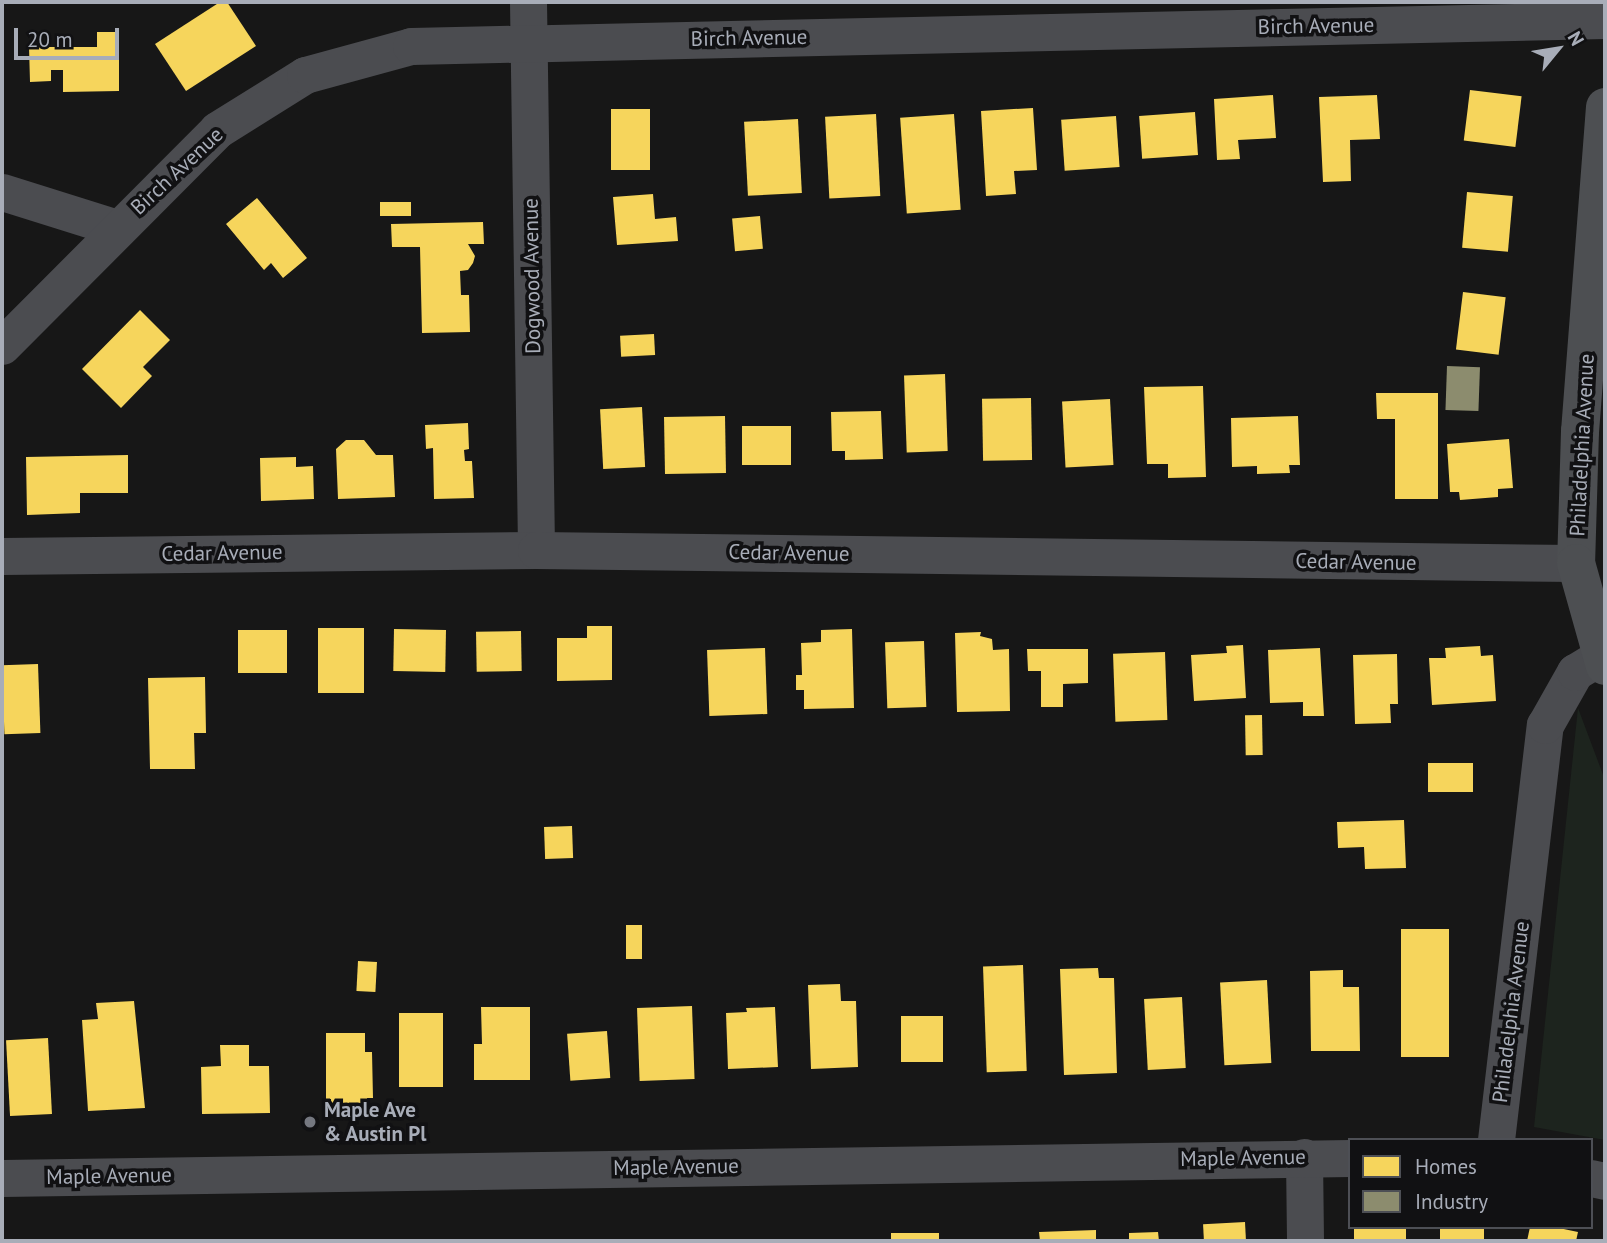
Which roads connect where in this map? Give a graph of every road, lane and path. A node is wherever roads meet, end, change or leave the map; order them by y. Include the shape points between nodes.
1 (528, 2) edge
2 (1605, 20) edge
3 (529, 42) junction
4 (1605, 107) edge
5 (2, 192) edge
6 (117, 228) junction
7 (2, 346) edge
8 (536, 550) junction
9 (2, 556) edge
10 (1576, 563) junction
11 (1604, 658) edge
12 (1496, 1138) edge
13 (1304, 1157) junction
14 (1348, 1158) edge
15 (2, 1178) edge
16 (1305, 1241) edge

1 - 3 street, Dogwood Avenue
2 - 3 street, Birch Avenue
3 - 6 street, Birch Avenue via 411,46 305,75 217,131
3 - 8 street, Dogwood Avenue
4 - 10 main road, Philadelphia Avenue via 1580,431
5 - 6 street
6 - 7 street, Birch Avenue
8 - 9 street, Cedar Avenue
8 - 10 street, Cedar Avenue
10 - 11 main road, Philadelphia Avenue
11 - 12 street, Philadelphia Avenue via 1575,672 1545,725
13 - 14 street, Maple Avenue
13 - 15 street, Maple Avenue
13 - 16 street

